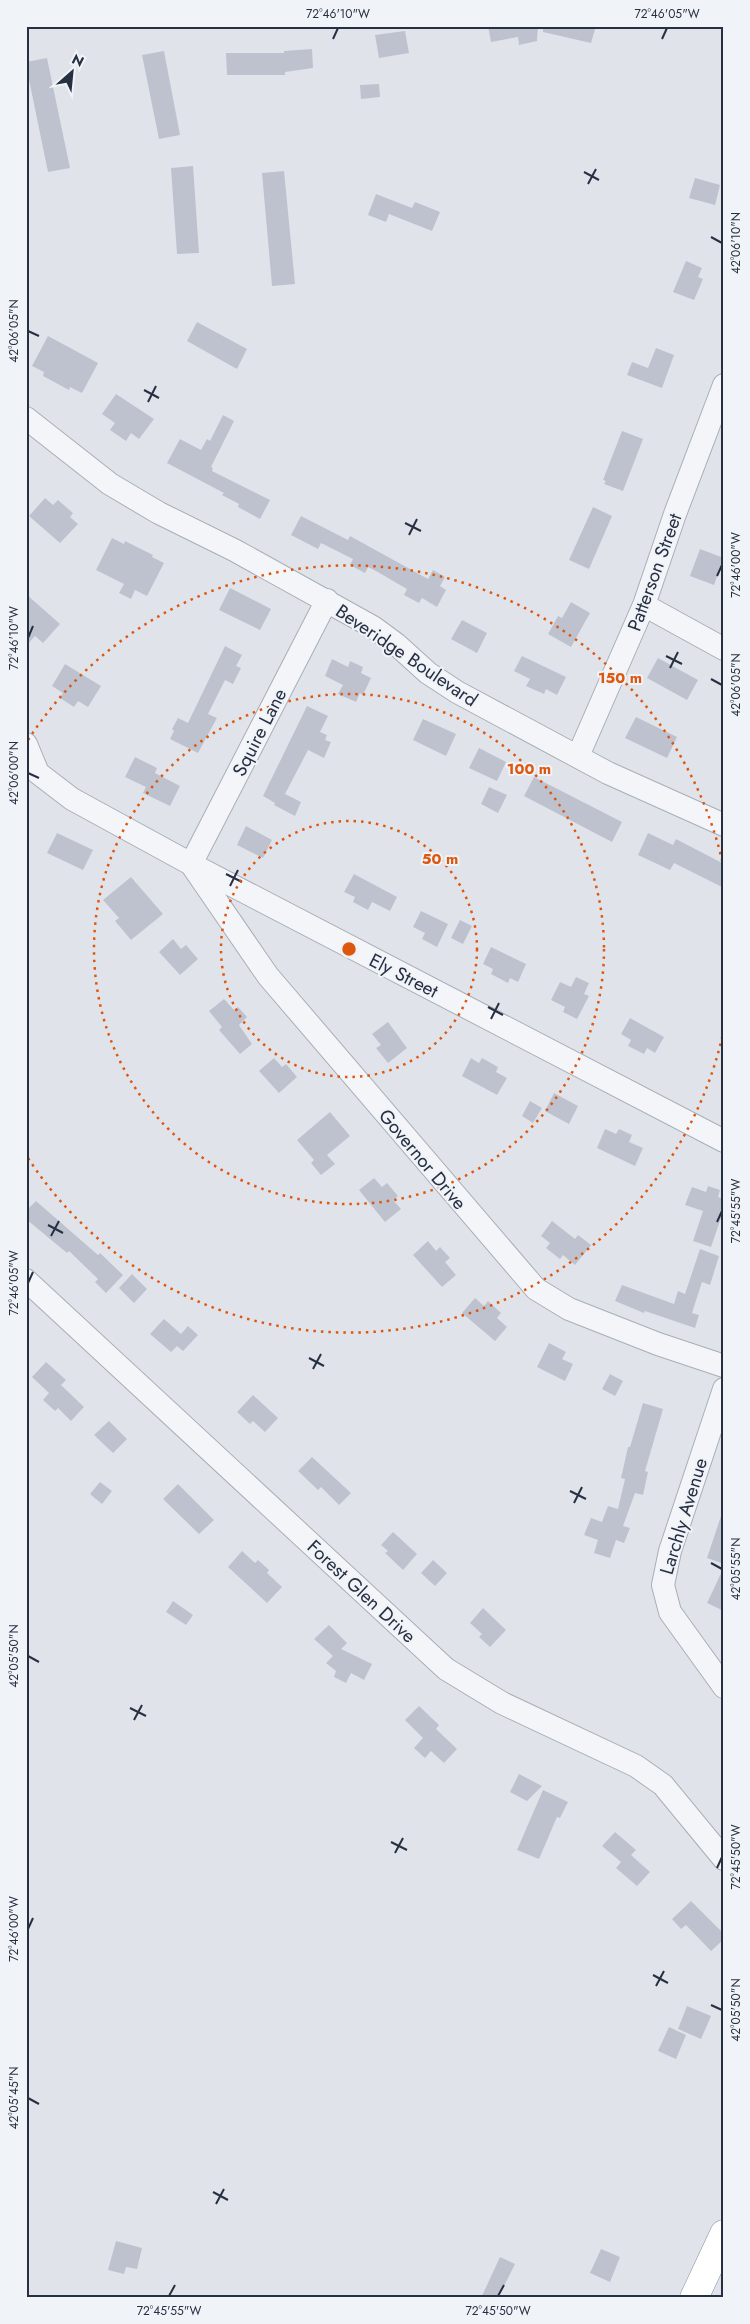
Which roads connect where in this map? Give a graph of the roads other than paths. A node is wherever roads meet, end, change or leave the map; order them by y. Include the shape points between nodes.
1 (721, 398) edge
2 (26, 418) edge
3 (327, 600) junction
4 (644, 605) junction
5 (724, 649) edge
6 (26, 744) edge
7 (578, 756) junction
8 (724, 825) edge
9 (191, 864) junction
10 (724, 1141) edge
11 (26, 1280) edge
12 (724, 1366) edge
13 (724, 1389) edge
14 (724, 1687) edge
15 (724, 1859) edge
16 (724, 2234) edge
17 (694, 2298) edge

1 - 4 street, Patterson Street via 674,514
2 - 3 street, Beveridge Boulevard via 110,484
3 - 7 street, Beveridge Boulevard via 381,633 428,673 457,692
3 - 9 street, Squire Lane
4 - 5 street
4 - 7 street, Patterson Street
6 - 9 street, Ely Street via 38,773 72,799
7 - 8 street, Beveridge Boulevard
9 - 10 street, Ely Street
9 - 12 street, Governor Drive via 268,976 536,1289 569,1309
11 - 15 street, Forest Glen Drive via 446,1669 502,1703 636,1766 663,1785
13 - 14 street, Larchly Avenue via 670,1551 663,1585 664,1599 670,1612
16 - 17 highway

